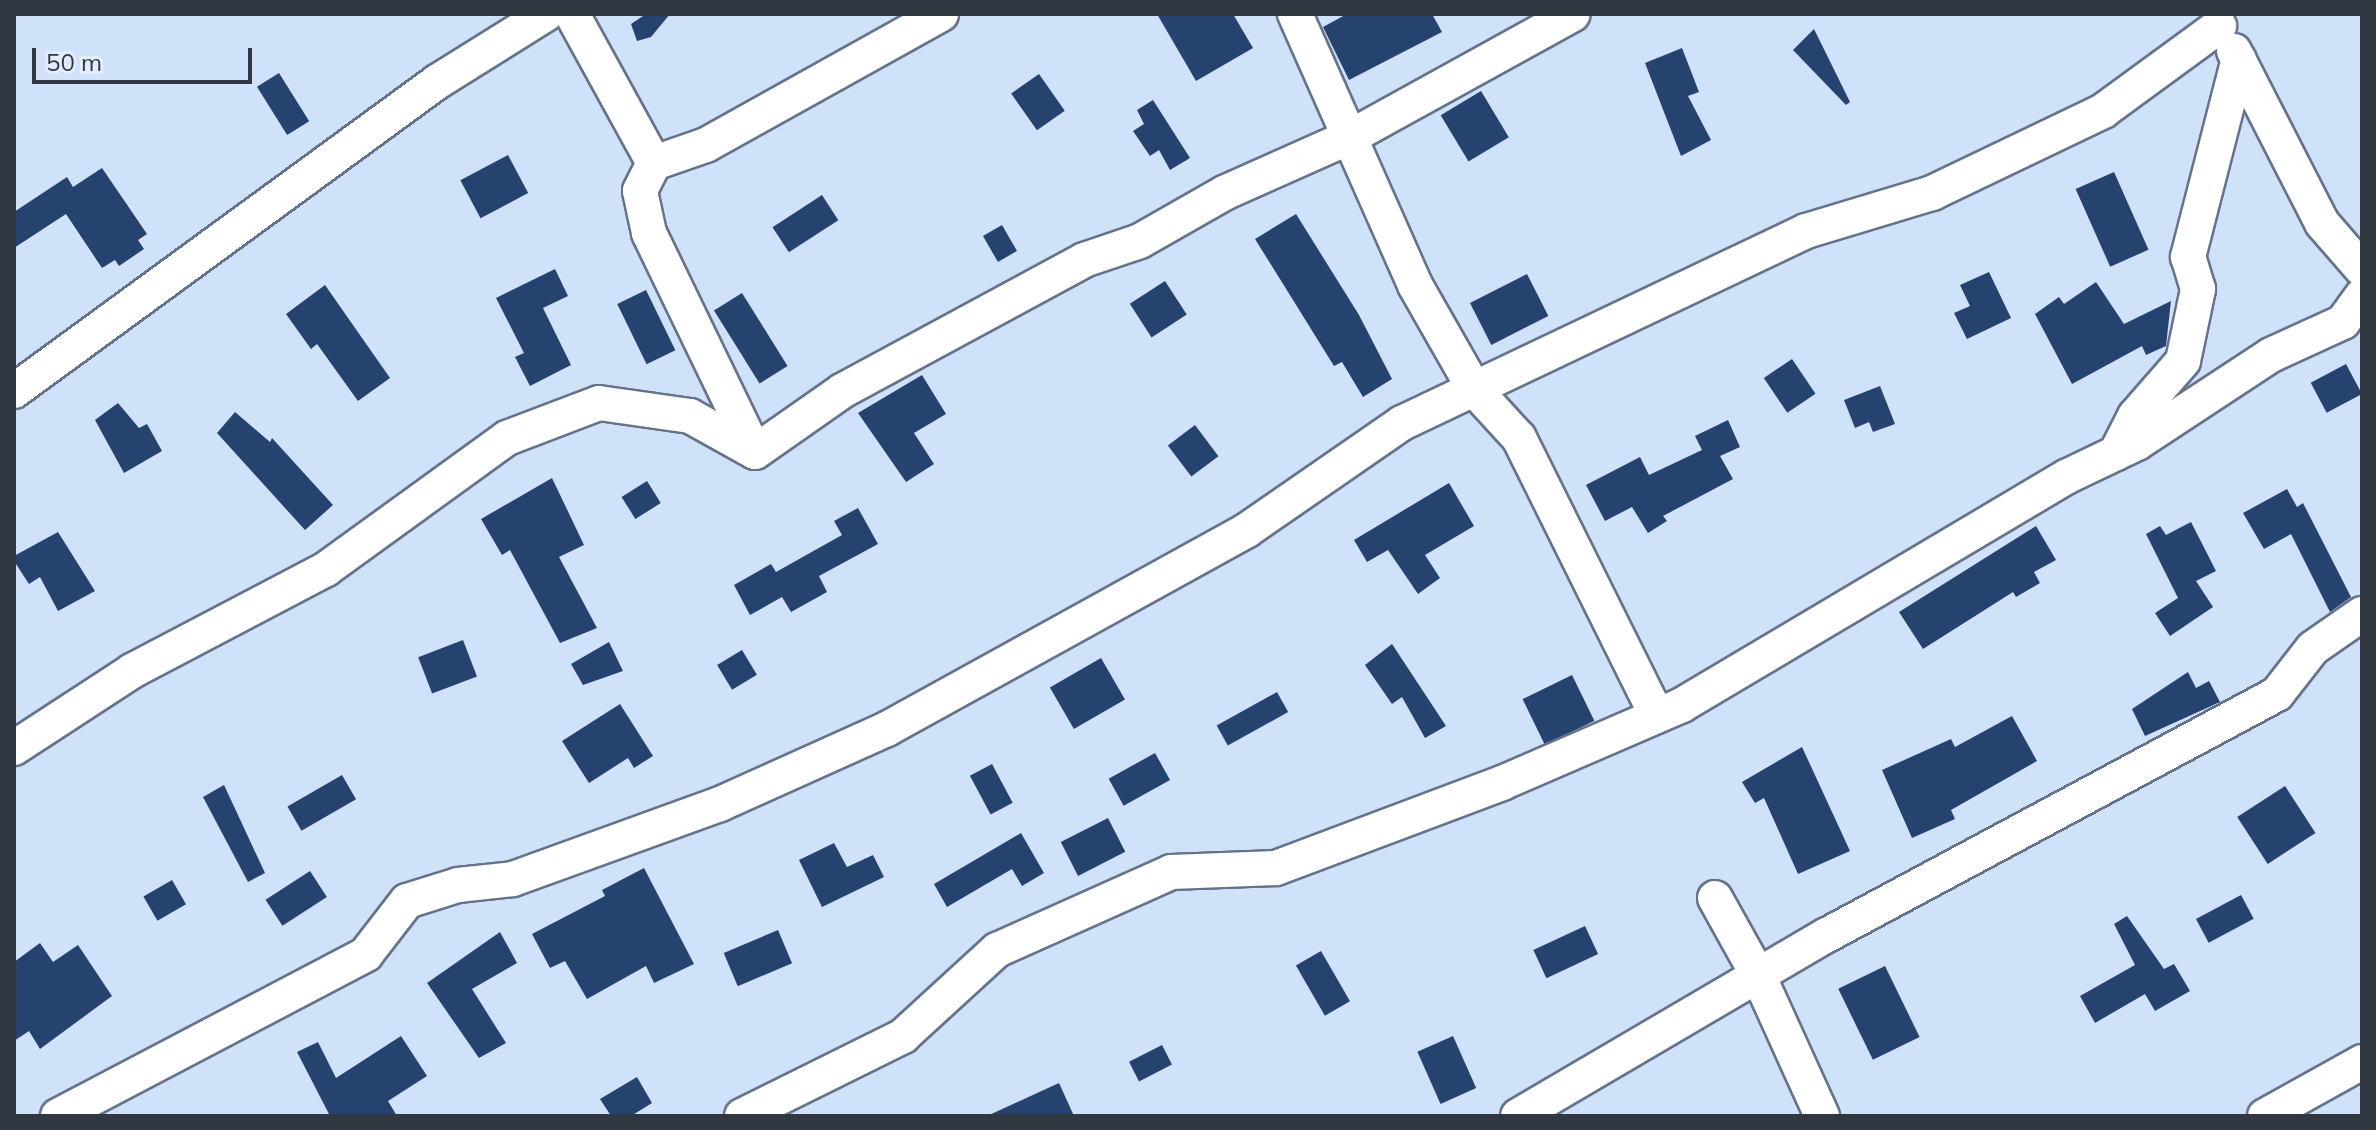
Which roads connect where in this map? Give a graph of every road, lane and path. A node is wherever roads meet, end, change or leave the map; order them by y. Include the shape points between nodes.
1 (546, 14) edge
2 (572, 14) edge
3 (941, 14) edge
4 (1295, 14) edge
5 (1573, 14) edge
6 (2226, 20) edge
7 (2239, 59) junction
8 (1352, 136) junction
9 (654, 163) junction
10 (2362, 269) edge
11 (2362, 296) edge
12 (1475, 390) junction
13 (14, 391) edge
14 (755, 452) junction
15 (2116, 453) junction
16 (2362, 614) edge
17 (1657, 716) junction
18 (14, 748) edge
19 (1715, 898) dead end
20 (1759, 977) junction
21 (2362, 1062) edge
22 (58, 1116) edge
23 (742, 1116) edge
24 (1518, 1116) edge
25 (1822, 1116) edge
26 (2265, 1116) edge

1 - 13 street via 437,82
2 - 9 street
3 - 9 street via 706,145
4 - 8 street
5 - 8 street
6 - 7 street
6 - 12 street via 2103,111 1932,193 1806,231
7 - 10 street via 2322,223
7 - 15 street via 2188,257 2198,289 2183,361 2135,416
8 - 12 street via 1415,285
8 - 14 street via 1224,193 1140,241 1084,260 842,391
9 - 14 street via 640,191 649,233
11 - 15 street via 2343,322 2271,355
12 - 17 street via 1519,438
12 - 22 street via 1402,423 1247,530 887,729 720,804 513,879 458,885 407,901 366,954
14 - 18 street via 690,416 599,403 507,438 326,569 132,671
15 - 17 street via 2066,477
16 - 20 street via 2313,648 2277,694 1827,935
17 - 23 street via 1502,783 1276,868 1171,872 997,950 903,1036
19 - 20 street
20 - 24 street
20 - 25 street
21 - 26 street

